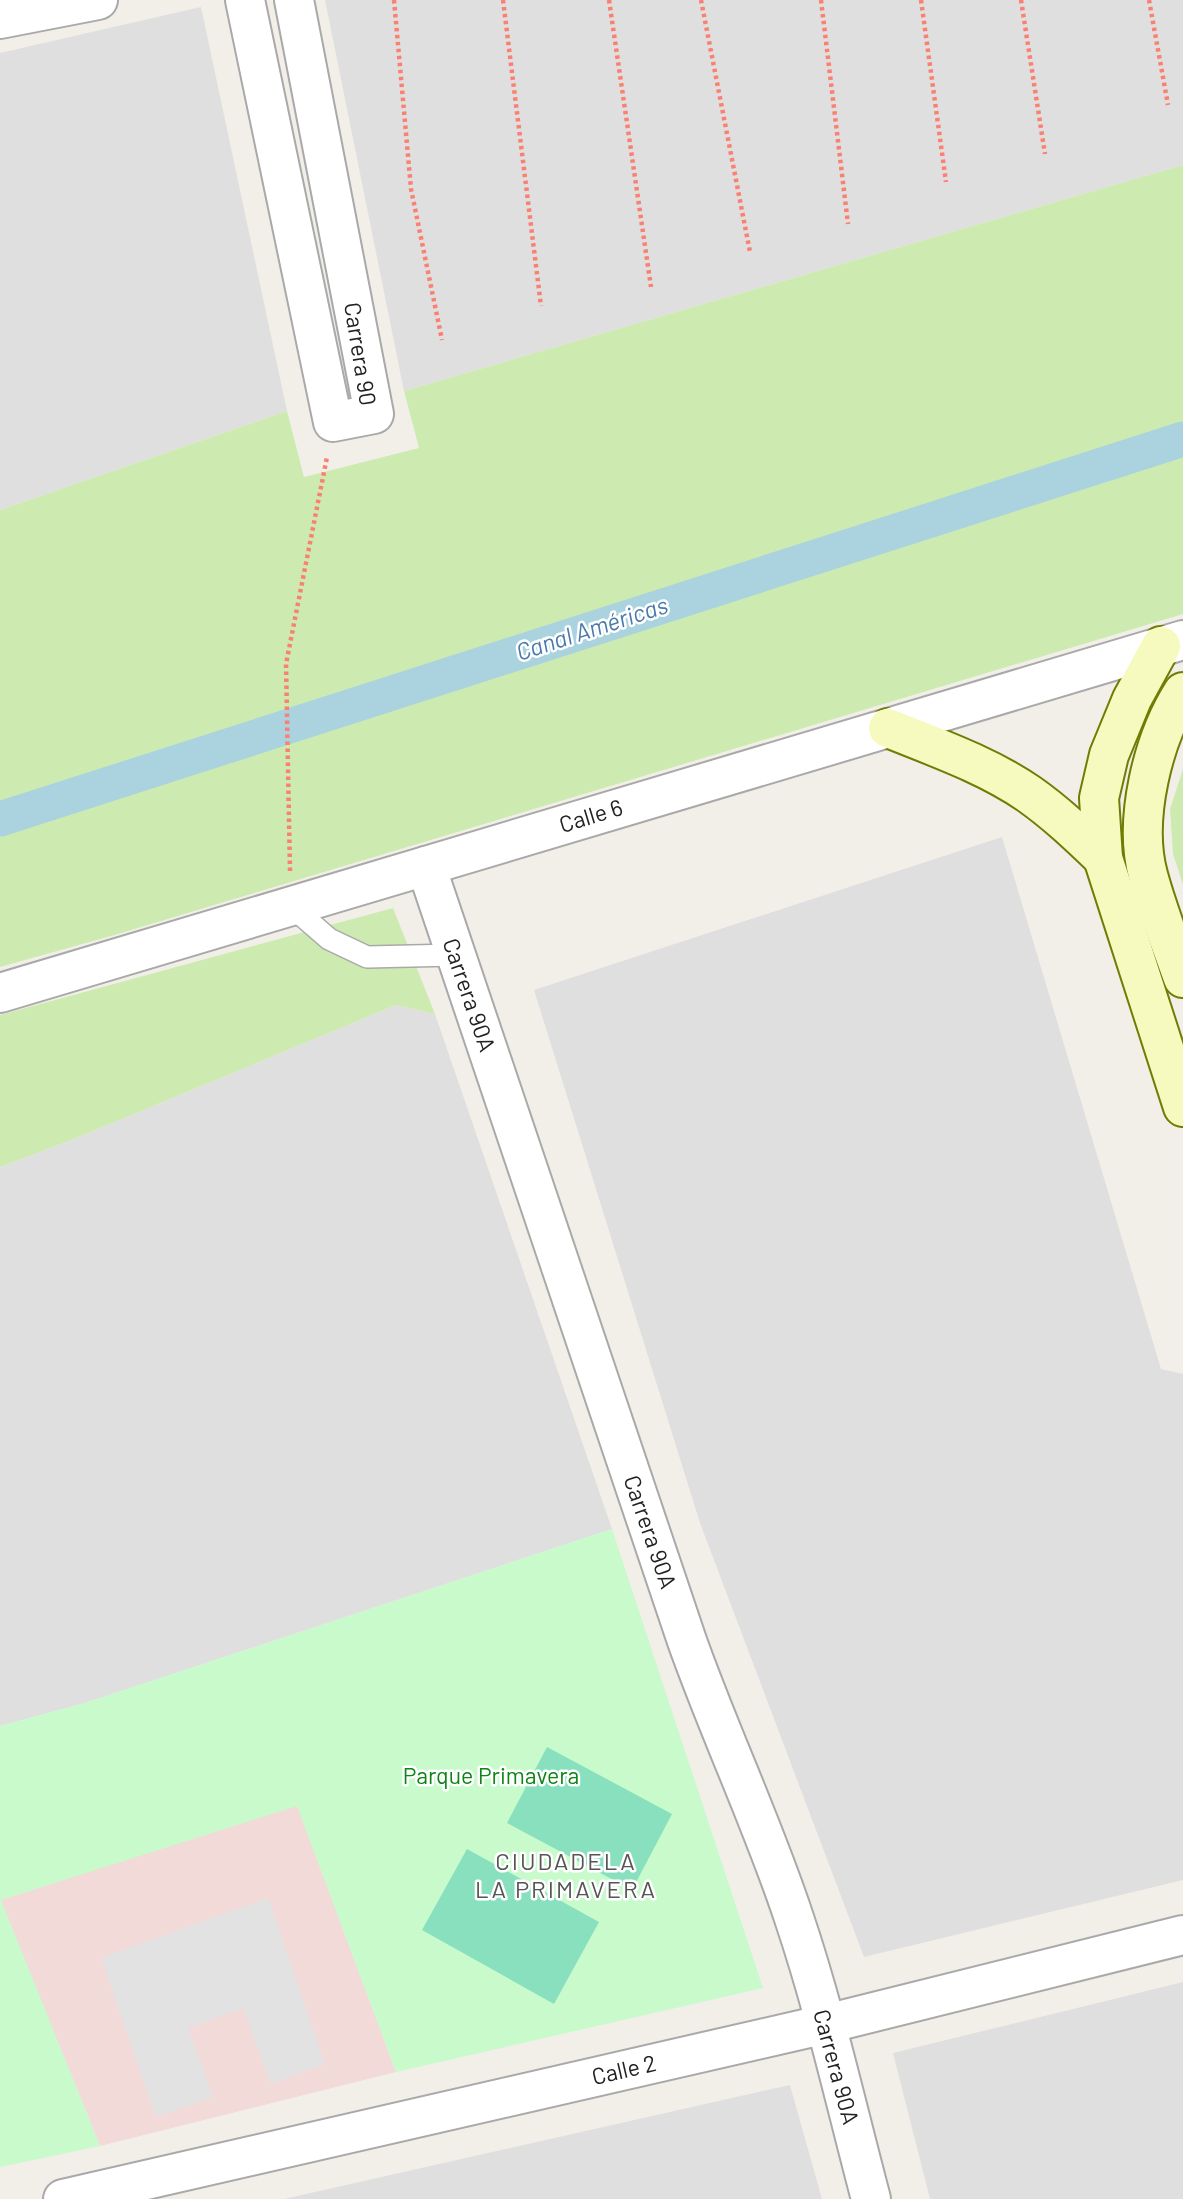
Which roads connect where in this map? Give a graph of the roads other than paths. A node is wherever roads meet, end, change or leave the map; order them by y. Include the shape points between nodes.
1 (98, 0) edge
2 (245, 0) edge
3 (294, 0) edge
4 (0, 19) edge
5 (1172, 643) edge
6 (1183, 692) edge
7 (888, 727) junction
8 (1102, 858) junction
9 (426, 866) junction
10 (291, 906) junction
11 (456, 955) junction
12 (1183, 978) edge
13 (0, 993) edge
14 (1183, 1107) edge
15 (1183, 1935) edge
16 (826, 2024) junction
17 (63, 2199) edge
18 (871, 2199) edge

1 - 4 street
2 - 3 street, Carrera 90 via 333,422 374,414
5 - 7 street, Calle 6
5 - 8 main road via 1132,699 1109,755 1100,797
6 - 12 main road via 1146,786 1143,837 1147,873
7 - 8 main road via 975,764 1028,793
7 - 9 street, Calle 6
8 - 14 main road
9 - 10 street, Calle 6
9 - 11 street, Carrera 90A
10 - 11 lane via 329,939 367,957
10 - 13 street, Calle 6
11 - 16 street, Carrera 90A via 687,1641 794,1917
15 - 16 street, Calle 2
16 - 17 street, Calle 2
16 - 18 street, Carrera 90A

